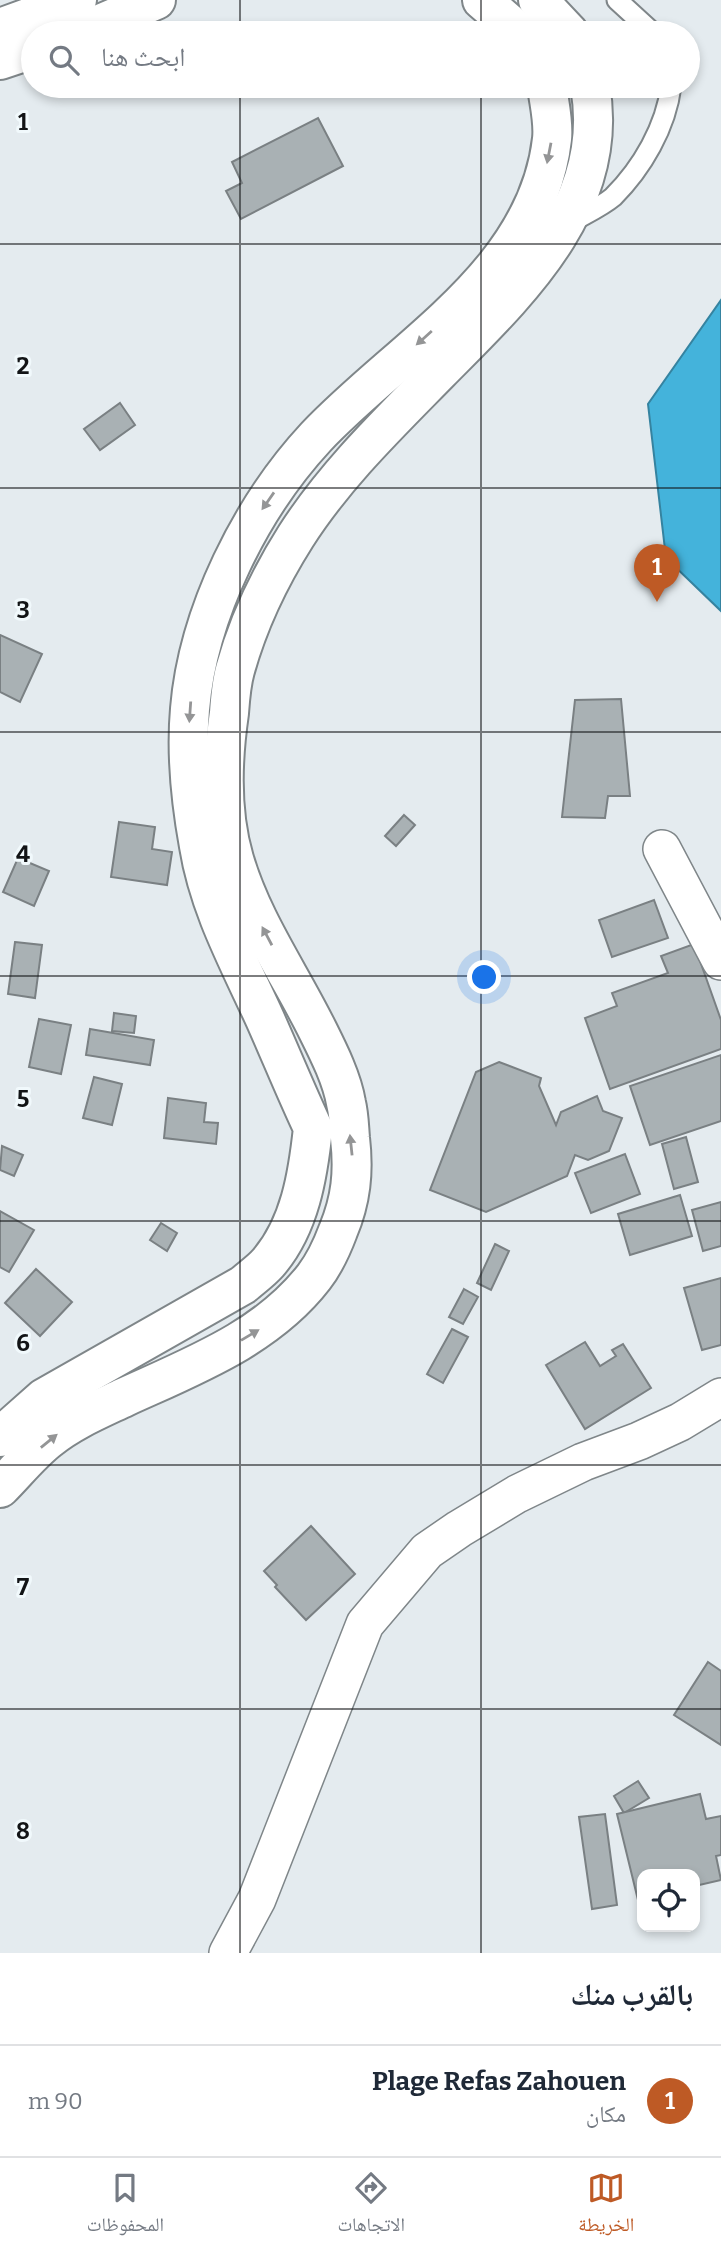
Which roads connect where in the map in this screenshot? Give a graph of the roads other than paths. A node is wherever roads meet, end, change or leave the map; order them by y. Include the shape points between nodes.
1 (77, 0) edge
2 (156, 0) edge
3 (482, 0) edge
4 (538, 0) edge
5 (617, 0) edge
6 (107, 21) edge
7 (506, 21) edge
8 (558, 21) edge
9 (640, 21) edge
10 (0, 28) edge
11 (21, 53) edge
12 (0, 60) edge
13 (548, 98) edge
14 (592, 98) edge
15 (670, 98) edge
16 (566, 225) junction
17 (662, 849) dead end
18 (721, 961) edge
19 (721, 1397) edge
20 (0, 1437) edge
21 (0, 1488) edge
22 (228, 1953) edge

1 - 10 main road
2 - 6 main road
3 - 7 main road
4 - 8 main road
5 - 9 lane
11 - 12 main road
13 -> 20 main road via 552,136 545,173 536,201 513,242 492,272 314,439 258,516 236,555 202,640 190,710 191,792 199,849 214,908 313,1128 302,1194 289,1230 268,1263 243,1285 44,1398
14 - 16 main road via 593,138
15 - 16 lane via 658,132 629,178 611,198
21 -> 16 main road via 50,1438 91,1413 255,1333 283,1311 331,1249 352,1185 346,1101 329,1053 266,936 234,858 225,810 224,746 234,673 269,584 335,482 503,309
17 - 18 street
19 - 22 street via 680,1422 517,1494 427,1551 365,1624 257,1899

